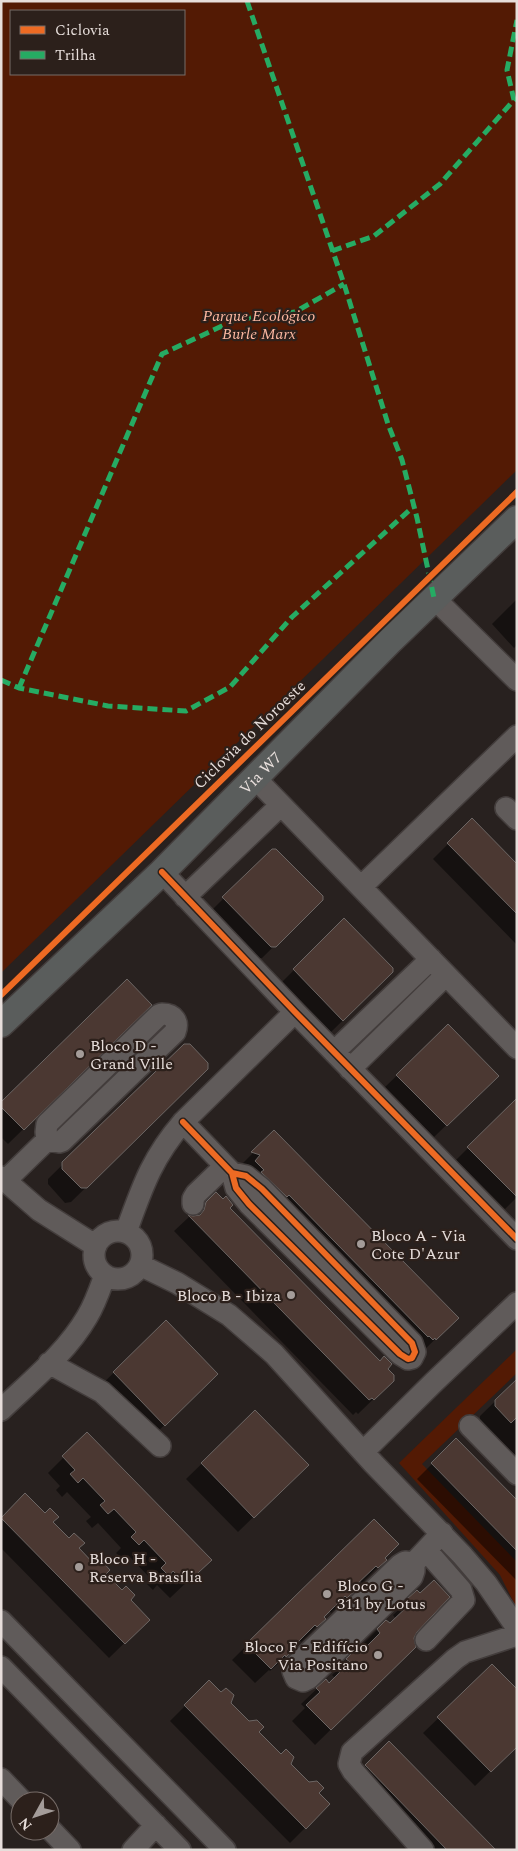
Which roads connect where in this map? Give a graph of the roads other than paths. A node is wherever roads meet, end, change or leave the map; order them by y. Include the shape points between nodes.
1 (517, 519) edge
2 (434, 598) junction
3 (517, 680) edge
4 (517, 736) edge
5 (256, 778) junction
6 (281, 805) junction
7 (162, 872) junction
8 (362, 886) junction
9 (185, 897) junction
10 (431, 959) junction
11 (446, 976) junction
12 (296, 1012) junction
13 (1, 1024) edge
14 (517, 1048) edge
15 (334, 1052) junction
16 (350, 1069) junction
17 (183, 1122) junction
18 (47, 1140) junction
19 (228, 1170) junction
20 (3, 1179) edge
21 (193, 1204) dead end
22 (126, 1232) junction
23 (517, 1239) edge
24 (96, 1246) junction
25 (140, 1265) junction
26 (105, 1275) junction
27 (515, 1308) edge
28 (49, 1363) junction
29 (1, 1410) edge
30 (470, 1426) dead end
31 (160, 1446) dead end
32 (363, 1452) junction
33 (517, 1474) edge
34 (442, 1533) junction
35 (420, 1556) junction
36 (1, 1621) edge
37 (517, 1628) edge
38 (517, 1635) edge
39 (426, 1640) dead end
40 (1, 1666) edge
41 (1, 1780) edge
42 (12, 1791) edge
43 (156, 1825) junction
44 (60, 1840) edge
45 (70, 1850) edge
46 (133, 1850) edge
47 (180, 1850) edge
48 (225, 1850) edge
49 (424, 1850) edge

1 - 2 main road, Via W7
2 - 3 street
2 - 5 main road, Via W7
4 - 8 street
5 - 6 street
5 - 7 main road, Via W7
6 - 8 street
6 - 9 street
7 - 9 street
7 - 13 main road, Via W7
8 - 10 street
9 - 12 street
10 - 11 street
10 - 15 street
11 - 14 street
11 - 16 street
12 - 15 street
12 - 17 street
15 - 16 street
16 - 23 street
17 - 19 street
17 - 22 street via 155,1158
18 - 18 street via 62,1141 175,1032 177,1024 172,1016 159,1015 47,1124
18 - 20 street
19 - 19 street via 236,1188 264,1220 400,1354 412,1358 416,1352 412,1343 278,1204 246,1176
19 - 21 street via 196,1194
20 - 24 street via 39,1210
22 - 24 street via 108,1233
22 - 25 street via 139,1242 142,1249
24 - 26 street via 94,1259
25 - 26 street via 125,1278
25 - 32 street via 208,1302 252,1334
26 - 28 street via 88,1317
27 - 32 street
28 - 29 street
28 - 31 street via 102,1392
30 - 33 street
32 - 34 street
34 - 35 street
34 - 37 street via 486,1583
35 - 35 street via 400,1565 295,1666 296,1678 307,1679 412,1577
35 - 39 street via 460,1590 464,1600
36 - 48 street
38 - 49 street via 465,1652 455,1659 352,1752 349,1764 353,1771
40 - 43 street
41 - 42 street
43 - 46 street
43 - 47 street
44 - 45 street

